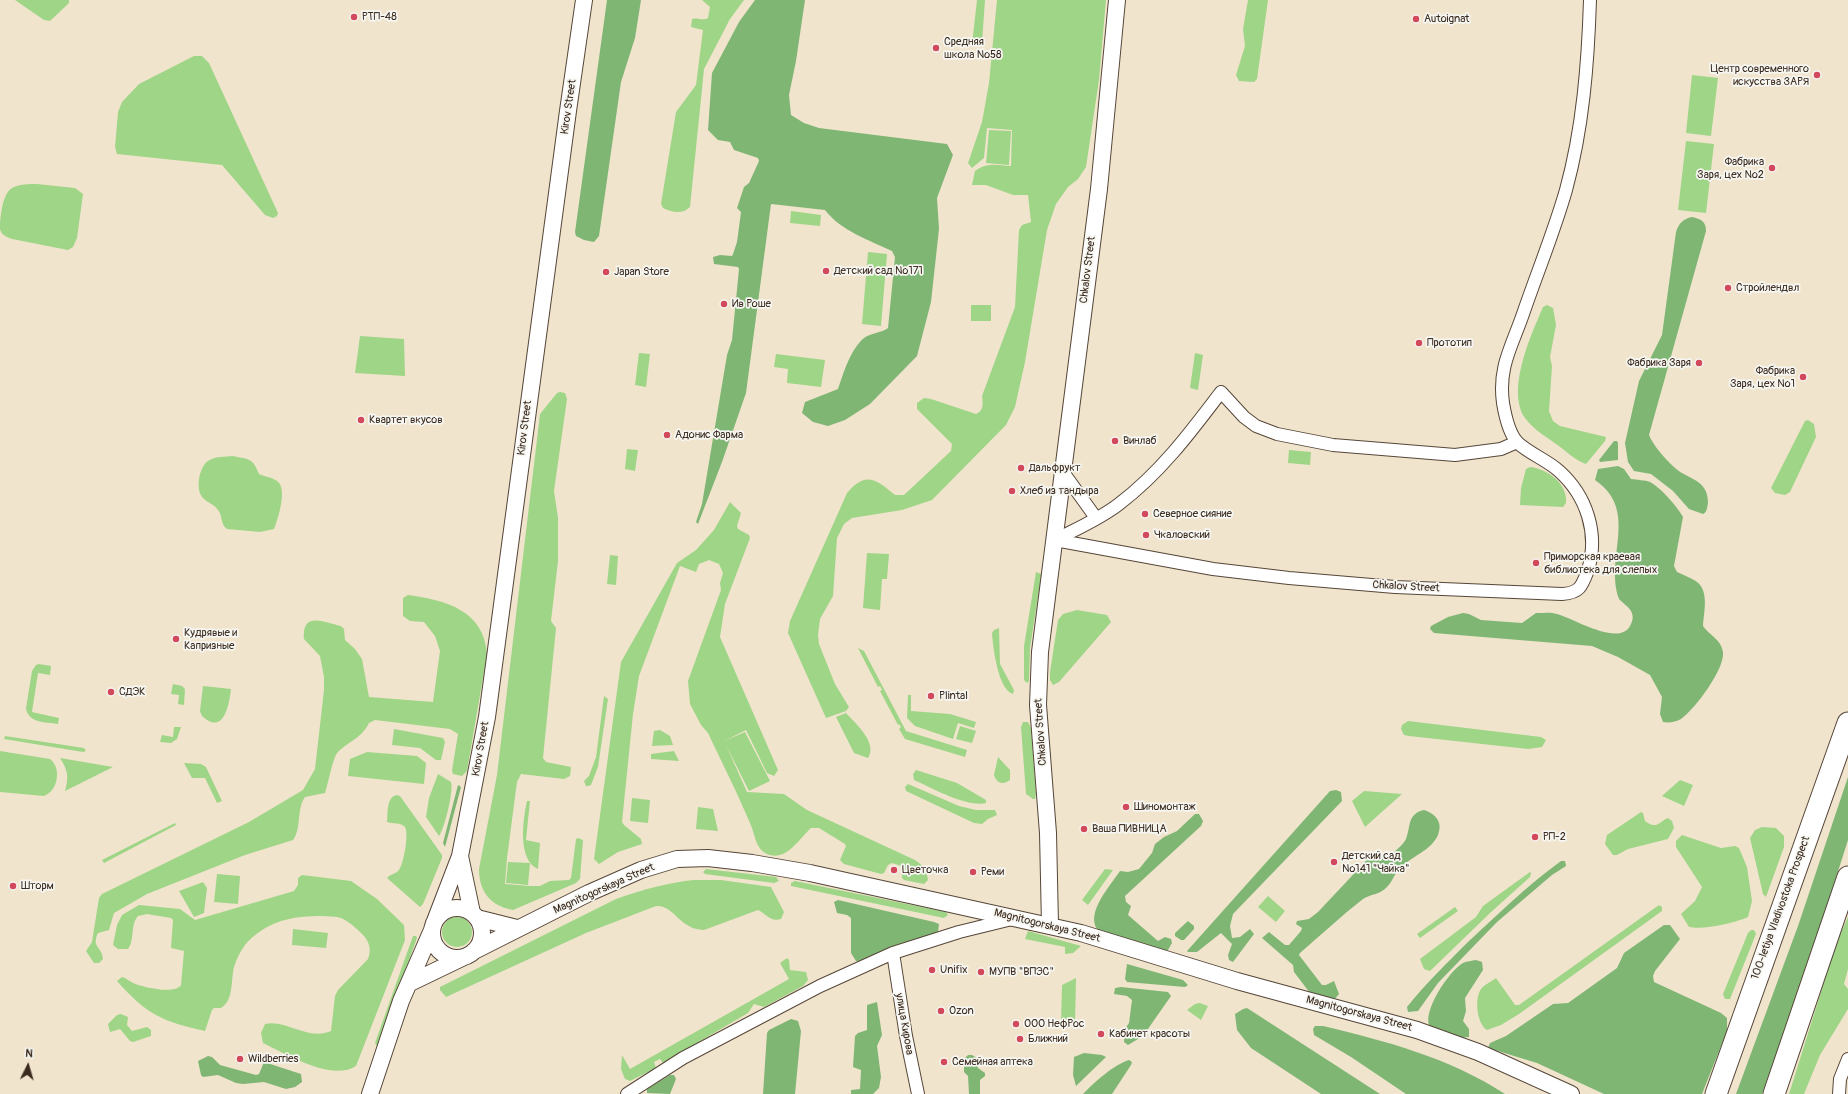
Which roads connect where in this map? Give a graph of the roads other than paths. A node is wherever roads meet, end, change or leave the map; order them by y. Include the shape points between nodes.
1 (584, 0) edge
2 (1117, 0) edge
3 (1590, 0) edge
4 (1517, 442) junction
5 (1063, 472) junction
6 (1096, 518) junction
7 (1055, 540) junction
8 (1848, 723) edge
9 (460, 856) junction
10 (1848, 877) edge
11 (475, 915) junction
12 (1017, 918) junction
13 (1050, 925) junction
14 (433, 926) junction
15 (517, 928) junction
16 (470, 953) junction
17 (893, 953) junction
18 (410, 983) junction
19 (1848, 1059) edge
20 (370, 1094) edge
21 (627, 1094) edge
22 (918, 1094) edge
23 (1571, 1094) edge
24 (1716, 1094) edge
25 (1774, 1094) edge
26 (1838, 1094) edge

1 - 9 main road, Kirov Street via 487,717
2 - 5 main road, Chkalov Street via 1099,189
3 - 4 street, Chkalov Street via 1585,83 1573,162 1559,215 1506,354 1503,370 1503,402 1508,424
4 - 6 street via 1500,449 1455,455 1333,445 1277,434 1256,426 1244,418 1221,392 1177,450 1118,505
4 - 7 street, Chkalov Street via 1559,472 1583,502 1590,519 1591,560 1585,578 1574,593 1424,588 1289,578 1213,569
5 - 6 street
5 - 7 main road, Chkalov Street
6 - 7 street
7 - 13 main road, Chkalov Street via 1040,652 1038,696 1048,833
8 - 24 highway, 100-letiya Vladivostoka Prospect
9 - 11 main road, Kirov Street
9 - 14 main road, Kirov Street
10 - 25 highway
11 - 14 main road via 459,908 452,908 445,911
11 - 15 main road
11 - 16 main road via 481,924 481,939
12 - 13 main road, Magnitogorskaya Street
12 - 15 main road, Magnitogorskaya Street via 810,873 708,858 677,859 641,870
12 - 17 street via 959,932
13 - 23 main road, Magnitogorskaya Street via 1237,981 1417,1030 1478,1052
14 - 16 main road via 434,943 445,954 460,957
14 - 18 main road, Kirov Street
15 - 16 main road, Magnitogorskaya Street
16 - 18 main road
17 - 21 street via 792,999 683,1058
17 - 22 street, улица Кирова
18 - 20 main road, Kirov Street via 401,1001
19 - 26 street via 1840,1079

